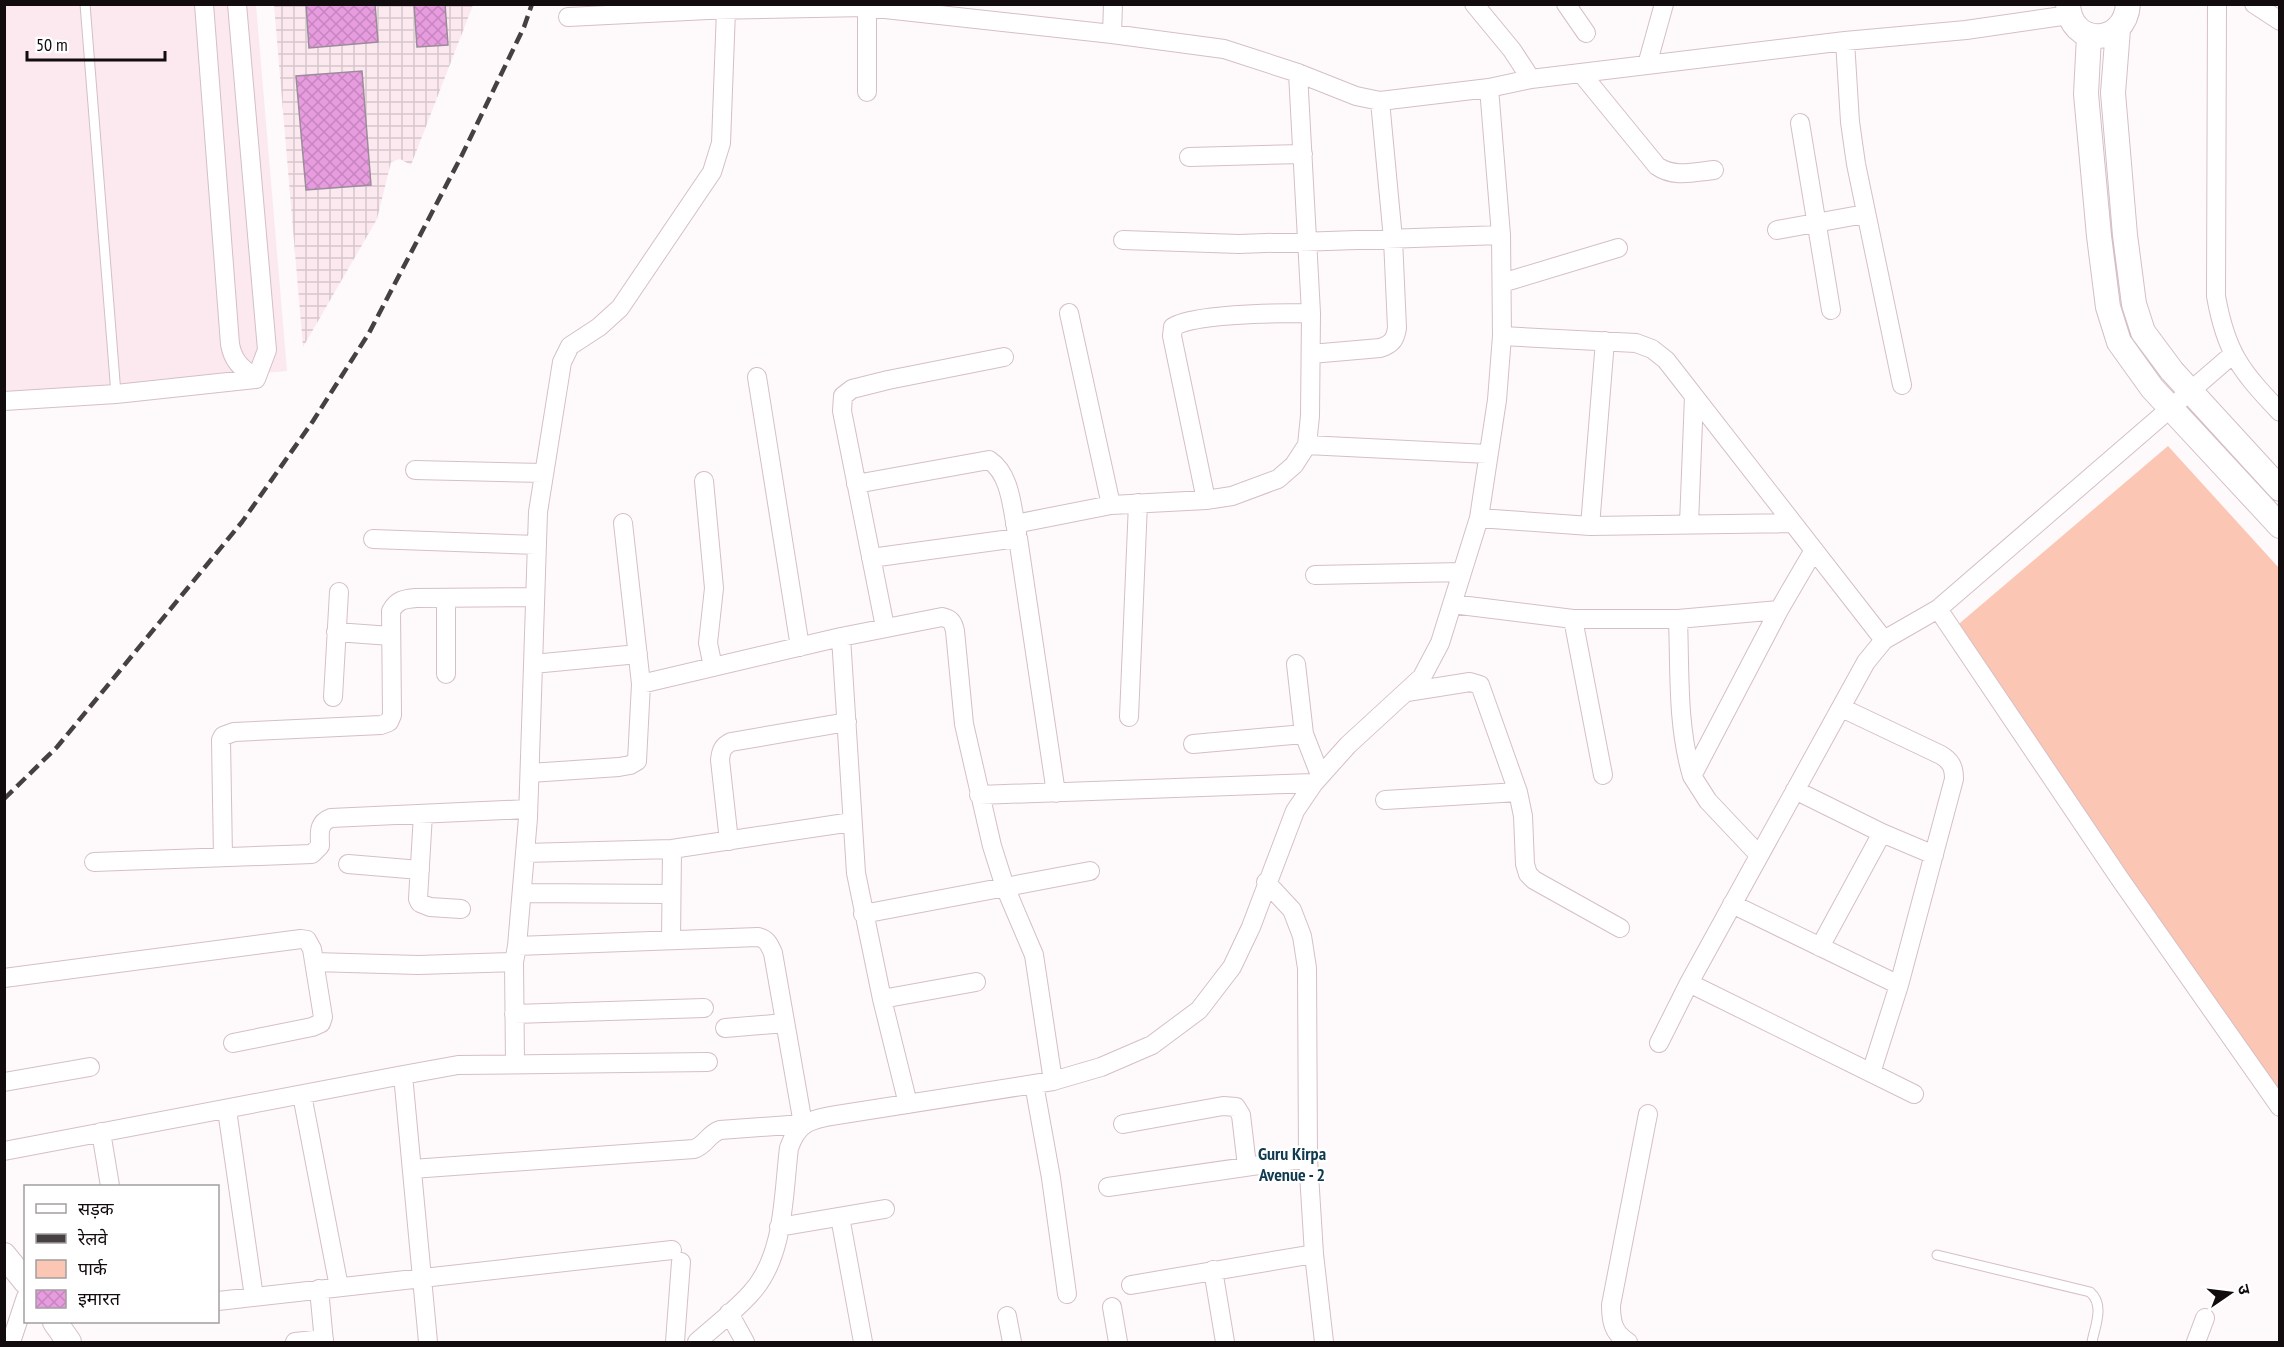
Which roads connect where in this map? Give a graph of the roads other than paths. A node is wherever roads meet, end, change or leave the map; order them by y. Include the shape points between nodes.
1 (86, 4) edge
2 (204, 4) edge
3 (237, 4) edge
4 (1113, 4) edge
5 (1474, 4) edge
6 (1566, 4) edge
7 (1664, 4) edge
8 (2128, 4) edge
9 (2217, 4) edge
10 (2254, 4) edge
11 (867, 6) edge
12 (726, 10) junction
13 (2069, 10) edge
14 (568, 17) dead end
15 (2280, 21) edge
16 (2118, 29) junction
17 (1586, 33) dead end
18 (1112, 34) junction
19 (2089, 36) junction
20 (1845, 41) junction
21 (1647, 65) junction
22 (1298, 73) junction
23 (1581, 73) junction
24 (1531, 79) junction
25 (1489, 88) junction
26 (867, 92) dead end
27 (1380, 101) junction
28 (1800, 123) dead end
29 (1302, 154) junction
30 (1189, 157) dead end
31 (1714, 170) dead end
32 (1865, 214) junction
33 (1816, 223) junction
34 (1777, 230) dead end
35 (1501, 235) junction
36 (1393, 239) junction
37 (1123, 240) dead end
38 (1307, 242) junction
39 (1618, 248) dead end
40 (1502, 283) junction
41 (1831, 310) dead end
42 (1069, 313) dead end
43 (1311, 313) junction
44 (1502, 336) junction
45 (1605, 341) junction
46 (1311, 354) junction
47 (2232, 355) junction
48 (1004, 357) dead end
49 (757, 377) dead end
50 (256, 379) junction
51 (1902, 385) dead end
52 (2190, 391) junction
53 (116, 393) junction
54 (1694, 396) junction
55 (4, 401) edge
56 (2172, 409) junction
57 (2280, 412) edge
58 (1307, 445) junction
59 (1488, 454) junction
60 (415, 470) dead end
61 (544, 473) junction
62 (704, 481) dead end
63 (856, 484) junction
64 (2280, 489) edge
65 (1206, 500) junction
66 (1138, 503) junction
67 (1111, 505) junction
68 (1479, 518) junction
69 (623, 523) dead end
70 (1793, 523) junction
71 (1689, 524) junction
72 (1590, 526) junction
73 (2280, 526) edge
74 (1017, 531) junction
75 (373, 539) dead end
76 (537, 545) junction
77 (1814, 550) junction
78 (871, 558) junction
79 (1462, 572) junction
80 (1316, 575) dead end
81 (339, 592) dead end
82 (535, 597) junction
83 (446, 598) junction
84 (1452, 604) junction
85 (1938, 609) junction
86 (1779, 610) junction
87 (1678, 619) junction
88 (1573, 620) junction
89 (885, 627) junction
90 (336, 632) junction
91 (391, 636) junction
92 (842, 637) junction
93 (1884, 640) junction
94 (800, 646) junction
95 (638, 654) junction
96 (533, 664) junction
97 (1296, 664) dead end
98 (713, 667) junction
99 (446, 674) dead end
100 (641, 684) junction
101 (1407, 692) junction
102 (333, 697) dead end
103 (1842, 708) junction
104 (1129, 717) dead end
105 (847, 722) junction
106 (1304, 734) junction
107 (1193, 744) dead end
108 (530, 773) junction
109 (1603, 775) dead end
110 (1692, 776) junction
111 (1317, 779) junction
112 (1795, 790) junction
113 (1518, 792) junction
114 (1056, 793) junction
115 (979, 795) junction
116 (1385, 800) dead end
117 (528, 809) junction
118 (423, 814) junction
119 (852, 822) junction
120 (1882, 833) junction
121 (729, 841) junction
122 (672, 849) junction
123 (525, 853) junction
124 (1759, 855) junction
125 (1934, 855) junction
126 (223, 857) junction
127 (94, 862) dead end
128 (348, 864) dead end
129 (420, 870) junction
130 (1090, 871) dead end
131 (1266, 882) junction
132 (1005, 887) junction
133 (522, 894) junction
134 (671, 894) junction
135 (1732, 904) junction
136 (461, 909) dead end
137 (863, 914) junction
138 (1620, 927) dead end
139 (671, 940) junction
140 (1820, 947) junction
141 (515, 954) junction
142 (314, 962) junction
143 (4, 978) edge
144 (976, 982) dead end
145 (1689, 983) junction
146 (1899, 985) junction
147 (882, 999) junction
148 (704, 1008) dead end
149 (514, 1014) junction
150 (785, 1023) junction
151 (725, 1028) dead end
152 (233, 1043) dead end
153 (1659, 1043) dead end
154 (708, 1062) dead end
155 (515, 1064) junction
156 (90, 1067) dead end
157 (1871, 1073) junction
158 (403, 1075) junction
159 (1053, 1081) junction
160 (4, 1082) edge
161 (1034, 1084) junction
162 (1914, 1094) dead end
163 (302, 1095) junction
164 (908, 1104) junction
165 (2280, 1107) edge
166 (227, 1110) junction
167 (1648, 1114) dead end
168 (803, 1124) junction
169 (1123, 1124) dead end
170 (101, 1131) junction
171 (4, 1151) edge
172 (1308, 1158) junction
173 (1247, 1166) junction
174 (412, 1169) junction
175 (110, 1185) edge
176 (1108, 1187) dead end
177 (885, 1209) dead end
178 (840, 1217) junction
179 (779, 1227) junction
180 (1314, 1254) junction
181 (4, 1255) edge
182 (1937, 1255) dead end
183 (1213, 1270) junction
184 (422, 1279) junction
185 (24, 1280) edge
186 (1131, 1285) dead end
187 (339, 1287) junction
188 (319, 1289) junction
189 (1067, 1294) dead end
190 (254, 1297) junction
191 (219, 1302) edge
192 (24, 1303) edge
193 (1112, 1307) dead end
194 (729, 1313) junction
195 (1007, 1316) dead end
196 (2205, 1318) dead end
197 (324, 1341) edge
198 (11, 1342) edge
199 (295, 1342) edge
200 (428, 1342) edge
201 (675, 1342) edge
202 (697, 1342) edge
203 (745, 1342) edge
204 (859, 1342) edge
205 (1012, 1342) edge
206 (1118, 1342) edge
207 (1225, 1342) edge
208 (1323, 1342) edge
209 (1628, 1342) edge
210 (2092, 1342) edge
211 (2196, 1342) edge

1 - 53 lane
2 - 50 street via 230,344 238,365
3 - 50 street via 267,350
4 - 18 street
5 - 24 street
6 - 17 street
7 - 21 street
8 - 16 main road
9 - 47 street via 2216,296 2221,327
10 - 15 street
11 - 12 street
11 - 18 street
11 - 26 street
12 - 14 street
12 - 61 street via 718,159 620,308 565,353
13 - 19 main road via 2073,24
13 - 20 street via 1966,30
16 - 19 main road via 2109,35
16 - 52 main road via 2113,93 2134,304 2143,332
18 - 22 street via 1224,49
19 - 56 main road via 2086,94 2108,307 2119,342
20 - 21 street
20 - 32 street via 1850,122
21 - 23 street
22 - 27 street via 1356,96
22 - 29 street
23 - 24 street
23 - 31 street via 1666,173
24 - 25 street
25 - 27 street
25 - 35 street
27 - 36 street
28 - 33 street
29 - 30 street
29 - 38 street
32 - 33 street
32 - 51 street
33 - 34 street
33 - 41 street
35 - 36 street
35 - 40 street
36 - 38 street
36 - 46 street via 1395,339 1380,348
37 - 38 street
38 - 43 street
39 - 40 street
40 - 44 street
42 - 67 street
43 - 46 street
43 - 65 street via 1227,316 1173,327
44 - 45 street
44 - 59 street
45 - 54 street via 1636,343 1652,349 1666,360
45 - 72 street
46 - 58 street
47 - 52 street
47 - 57 street
48 - 63 street via 888,380 852,389 843,396 842,411
49 - 94 street
50 - 53 street
52 - 56 street
52 - 64 main road
53 - 55 street
54 - 70 street
54 - 71 street
56 - 73 main road
56 - 85 street
58 - 59 street
58 - 65 street via 1294,465 1278,479 1232,496
59 - 68 street
60 - 61 street
61 - 76 street
62 - 98 street via 714,588 708,643
63 - 74 street via 989,460 1004,476
63 - 78 street
65 - 66 street
66 - 67 street
66 - 104 street
67 - 74 street
68 - 72 street
68 - 79 street
69 - 95 street
70 - 71 street
70 - 77 street
71 - 72 street
74 - 78 street
74 - 114 street
75 - 76 street
76 - 82 street
77 - 86 street
77 - 93 street
78 - 89 street
79 - 80 street
79 - 84 street
81 - 90 street
82 - 83 street
82 - 96 street
83 - 91 street via 404,599 396,603 391,611
83 - 99 street
84 - 88 street
84 - 101 street via 1440,643 1422,677
85 - 93 street
85 - 165 street
86 - 87 street
86 - 110 street
87 - 88 street
87 - 110 street via 1681,721
88 - 109 street
89 - 92 street
89 - 115 street via 942,617 953,623 964,724
90 - 91 street
90 - 102 street
91 - 126 street via 389,722 234,732 223,736
92 - 94 street
92 - 105 street
93 - 103 street via 1866,662
94 - 98 street
95 - 96 street
95 - 100 street
96 - 108 street
97 - 106 street
98 - 100 street
100 - 108 street via 637,760 619,767
101 - 111 street
101 - 113 street via 1470,682 1480,686
103 - 112 street
103 - 125 street via 1949,760 1954,779
105 - 119 street
105 - 121 street via 725,745 720,760
106 - 107 street
106 - 111 street
108 - 117 street
110 - 124 street via 1708,801
111 - 114 street
111 - 131 street via 1295,811
112 - 120 street
112 - 124 street
113 - 116 street
113 - 138 street via 1528,874
114 - 115 street
115 - 132 street
117 - 118 street
117 - 123 street
118 - 126 street via 324,820 320,825 320,846 312,854
118 - 129 street
119 - 121 street
119 - 137 street
120 - 125 street
120 - 140 street
121 - 122 street
122 - 123 street
122 - 134 street
123 - 133 street
124 - 135 street
125 - 146 street
126 - 127 street
128 - 129 street
129 - 136 street via 420,903
130 - 132 street
131 - 159 street via 1232,967 1198,1010 1152,1045 1101,1067
131 - 172 street via 1292,910 1302,936
132 - 137 street
132 - 159 street via 1034,955
133 - 134 street
133 - 141 street
134 - 139 street
135 - 140 street
135 - 145 street
137 - 147 street
139 - 141 street
139 - 150 street via 765,939 772,953
140 - 146 street
141 - 142 street via 418,965
141 - 149 street
142 - 143 street via 310,943 301,939
142 - 152 street via 321,1023
144 - 147 street
145 - 153 street
145 - 157 street
146 - 157 street
147 - 164 street
148 - 149 street
149 - 155 street
150 - 151 street
150 - 168 street
154 - 155 street
155 - 158 street via 458,1065
156 - 160 street
157 - 162 street
158 - 163 street
158 - 174 street
159 - 161 street
161 - 164 street
161 - 189 street
163 - 166 street
163 - 187 street
164 - 168 street via 818,1118
166 - 170 street
166 - 190 street
167 - 209 street via 1611,1305 1611,1322 1619,1337
168 - 174 street via 720,1130 694,1149
168 - 179 street via 789,1148
169 - 173 street via 1236,1107 1241,1115
170 - 171 street
170 - 175 street
172 - 173 street
172 - 180 street
173 - 176 street
174 - 184 street
177 - 178 street
178 - 179 street
178 - 204 street
179 - 194 street via 769,1265 752,1292
180 - 183 street
180 - 208 street
181 - 185 main road
182 - 210 lane via 2090,1292 2099,1305
183 - 186 street
183 - 207 street
184 - 187 street
184 - 200 street
184 - 201 street via 676,1256
187 - 188 street
188 - 190 street
188 - 197 street
190 - 191 street
192 - 198 street
193 - 206 street
194 - 202 street
194 - 203 street
195 - 205 street
196 - 211 street
197 - 199 street

